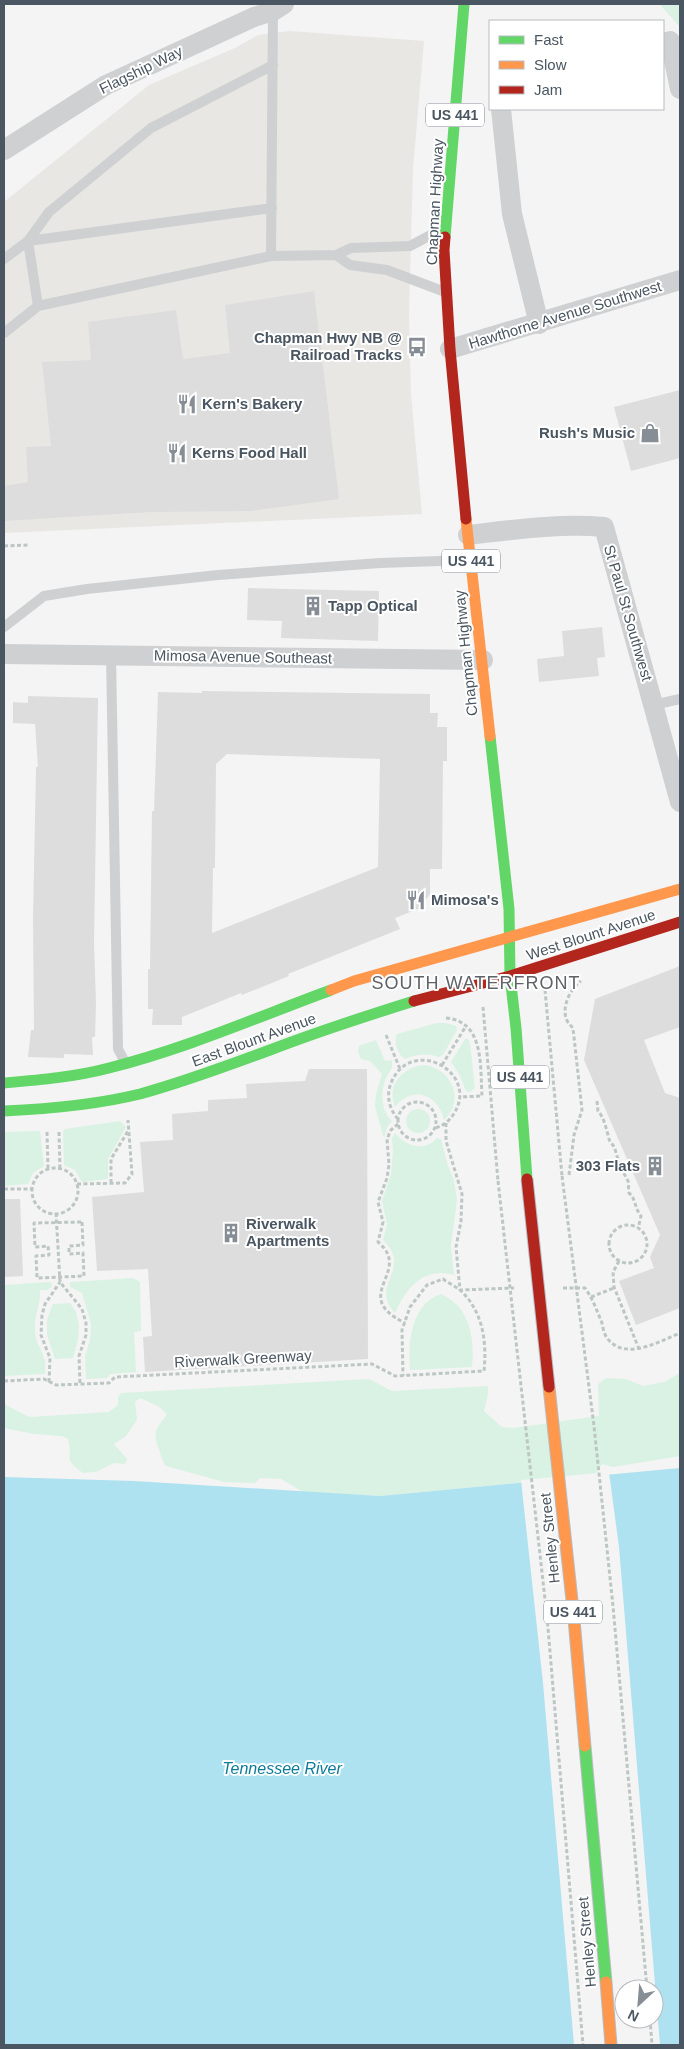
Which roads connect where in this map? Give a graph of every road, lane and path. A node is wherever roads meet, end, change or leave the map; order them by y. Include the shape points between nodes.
1 (464, 4) edge
2 (279, 7) edge
3 (666, 42) edge
4 (273, 65) junction
5 (680, 89) edge
6 (502, 110) edge
7 (4, 150) edge
8 (272, 208) junction
9 (446, 227) junction
10 (28, 241) junction
11 (336, 255) junction
12 (271, 256) junction
13 (4, 259) edge
14 (680, 280) edge
15 (447, 292) junction
16 (38, 306) junction
17 (539, 324) junction
18 (4, 334) edge
19 (450, 350) junction
20 (468, 535) junction
21 (30, 545) dead end
22 (4, 546) edge
23 (470, 560) junction
24 (4, 627) edge
25 (4, 654) edge
26 (112, 655) junction
27 (482, 660) junction
28 (680, 699) edge
29 (654, 705) junction
30 (680, 802) edge
31 (680, 889) edge
32 (680, 922) edge
33 (510, 938) junction
34 (542, 966) junction
35 (510, 976) junction
36 (583, 979) dead end
37 (480, 984) junction
38 (441, 1018) dead end
39 (466, 1026) junction
40 (385, 1032) dead end
41 (442, 1064) junction
42 (127, 1066) junction
43 (400, 1069) junction
44 (4, 1082) edge
45 (460, 1097) junction
46 (597, 1101) dead end
47 (4, 1111) edge
48 (128, 1117) dead end
49 (398, 1119) junction
50 (446, 1123) junction
51 (398, 1124) junction
52 (59, 1128) dead end
53 (435, 1128) junction
54 (46, 1129) dead end
55 (129, 1130) junction
56 (48, 1169) junction
57 (60, 1169) junction
58 (570, 1175) dead end
59 (527, 1179) joint
60 (111, 1183) junction
61 (77, 1184) junction
62 (33, 1189) junction
63 (4, 1190) edge
64 (56, 1214) junction
65 (57, 1222) junction
66 (638, 1229) junction
67 (620, 1261) junction
68 (60, 1279) junction
69 (518, 1288) dead end
70 (556, 1288) dead end
71 (614, 1288) junction
72 (460, 1290) junction
73 (591, 1297) junction
74 (405, 1323) junction
75 (680, 1333) edge
76 (639, 1349) junction
77 (403, 1376) junction
78 (4, 1381) edge
79 (49, 1382) junction
80 (80, 1384) junction
81 (646, 1979) edge
82 (651, 2029) edge
83 (583, 2045) edge
84 (611, 2045) edge
85 (652, 2045) edge

1 - 9 main road, Chapman Highway / US 441
2 - 4 lane
2 - 7 street, Flagship Way via 106,85
3 - 5 street
4 - 8 lane
4 - 10 lane via 151,128 49,212
6 - 17 street via 512,214
8 - 10 lane
8 - 12 lane
9 - 11 lane via 410,246 351,248
9 - 15 main road, Chapman Highway / US 441
10 - 13 lane
10 - 16 lane
11 - 12 lane
11 - 15 lane via 350,265 387,270
12 - 16 lane
14 - 17 street, Hawthorne Avenue Southwest
15 - 19 main road, Chapman Highway / US 441
16 - 18 lane
17 - 19 street, Hawthorne Avenue Southwest
19 - 20 main road, Chapman Highway / US 441
20 - 23 main road, Chapman Highway / US 441
20 - 29 street, St Paul St Southwest via 521,529 604,528
21 - 22 path
23 - 24 lane via 218,575 87,589 44,596
23 - 27 main road, Chapman Highway / US 441
25 - 26 street, Mimosa Avenue Southeast
26 - 27 street, Mimosa Avenue Southeast
26 - 42 lane via 118,1049
27 - 33 main road, Chapman Highway / US 441
28 - 29 lane
29 - 30 street, St Paul St Southwest
31 - 33 main road
32 - 34 main road, West Blount Avenue
33 - 35 main road, Chapman Highway / US 441
33 - 42 main road via 354,981
34 - 35 main road, West Blount Avenue
34 - 81 path, bridge via 562,1176 613,1606
35 - 37 main road, East Blount Avenue
35 - 59 main road, Chapman Highway / US 441
36 - 58 path via 569,995 565,1008 566,1019 573,1028 582,1110 574,1135
37 - 47 main road, East Blount Avenue via 381,1011 213,1072 80,1105
37 - 83 path, bridge via 498,1181 547,1614
38 - 39 path
39 - 41 path
39 - 45 path via 474,1033 478,1045 482,1096
40 - 43 path
41 - 43 path via 423,1059
41 - 45 path via 453,1074
42 - 44 main road via 45,1080
43 - 49 path via 390,1085 388,1096
45 - 50 path via 457,1110
46 - 66 path via 609,1140 622,1165 622,1174 629,1182 629,1193 642,1216
48 - 55 path
49 - 51 path
49 - 53 path via 406,1105 424,1103 434,1111
50 - 53 path
50 - 72 path via 446,1141 462,1194 456,1247
51 - 53 path via 402,1134 413,1140 426,1139
51 - 74 path via 387,1140 389,1165 378,1202 383,1222 378,1242 388,1254 391,1266 380,1298 384,1308
52 - 57 path
54 - 56 path
55 - 60 path via 111,1159
55 - 60 path via 132,1174 125,1183
56 - 57 path
56 - 62 path via 36,1178
57 - 61 path via 69,1172
59 - 84 main road, Henley Street / US 441, bridge via 574,1619
60 - 61 path
61 - 64 path via 73,1205
62 - 63 path
62 - 64 path via 39,1207
64 - 65 path
65 - 68 path
65 - 68 path via 34,1223 35,1247 48,1246 49,1255 36,1256 36,1278
65 - 68 path via 82,1222 83,1245 69,1246 69,1254 83,1253 84,1276
66 - 67 path via 647,1241 645,1253 637,1262
66 - 67 path via 630,1225 613,1232 610,1251
67 - 71 path via 613,1272
68 - 79 path via 42,1314 41,1335 50,1358
68 - 80 path via 82,1309 86,1323 79,1356
69 - 72 path
70 - 73 path via 585,1288
71 - 73 path
71 - 76 path
72 - 74 path via 443,1279 427,1285 410,1308
72 - 77 path, Riverwalk Greenway via 478,1313 484,1335 484,1371
73 - 76 path via 607,1338 616,1346
74 - 77 path via 402,1330
75 - 76 path
77 - 80 path, Riverwalk Greenway via 395,1376 372,1364 115,1377 110,1383
78 - 79 path, Riverwalk Greenway via 44,1379
79 - 80 path, Riverwalk Greenway via 56,1385
82 - 85 path

